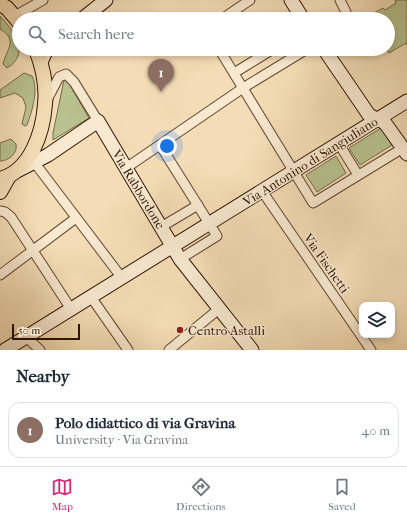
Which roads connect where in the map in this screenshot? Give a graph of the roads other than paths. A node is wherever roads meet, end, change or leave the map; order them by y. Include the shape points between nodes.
1 (43, 0) edge
2 (106, 0) edge
3 (250, 0) edge
4 (291, 0) edge
5 (340, 0) edge
6 (0, 3) edge
7 (25, 12) edge
8 (91, 12) edge
9 (232, 12) edge
10 (299, 12) edge
11 (346, 12) dead end
12 (12, 14) edge
13 (38, 56) edge
14 (223, 56) edge
15 (262, 56) edge
16 (296, 56) edge
17 (329, 56) edge
18 (234, 74) junction
19 (241, 92) junction
20 (407, 101) edge
21 (46, 103) junction
22 (378, 119) junction
23 (101, 126) junction
24 (339, 144) junction
25 (160, 145) junction
26 (405, 151) edge
27 (32, 159) junction
28 (126, 168) junction
29 (294, 172) junction
30 (358, 175) junction
31 (8, 176) edge
32 (262, 191) junction
33 (0, 192) edge
34 (197, 203) junction
35 (0, 211) edge
36 (76, 218) junction
37 (212, 222) junction
38 (161, 227) junction
39 (173, 247) junction
40 (34, 250) junction
41 (180, 259) junction
42 (0, 274) edge
43 (122, 278) junction
44 (91, 297) junction
45 (220, 308) junction
46 (71, 309) junction
47 (26, 337) junction
48 (247, 348) edge
49 (5, 350) edge
50 (40, 350) edge
51 (128, 350) edge
52 (168, 350) edge
53 (371, 350) edge

1 - 7 street
2 - 8 main road
3 - 9 street
4 - 10 main road
5 - 11 street
6 - 12 main road
13 - 21 main road
14 - 18 street
15 - 18 street
16 - 19 street
17 - 22 main road via 370,115
18 - 19 street
19 - 25 street
19 - 29 street
20 - 22 main road, Via Antonino di Sangiuliano
21 - 23 street via 54,83 66,74 74,82
21 - 27 main road
22 - 24 main road, Via Antonino di Sangiuliano
22 - 26 main road via 385,123
23 - 27 main road
23 - 28 main road, Via Rabbordone
24 - 29 main road, Via Antonino di Sangiuliano
24 - 30 street
25 - 28 street
25 - 34 street
26 - 30 street
27 - 31 main road
27 - 36 street
28 - 38 main road, Via Rabbordone
29 - 30 street via 313,203
29 - 32 main road, Via Antonino di Sangiuliano
31 - 33 main road
32 - 37 main road, Via Antonino di Sangiuliano
32 - 53 street, Via Fischetti
34 - 37 street
34 - 38 street
35 - 40 street via 11,217
36 - 40 street
36 - 43 street
37 - 39 main road, Via Antonino di Sangiuliano
37 - 41 street via 217,236
38 - 39 main road, Via Rabbordone
39 - 41 main road, Via Rabbordone
39 - 43 main road
40 - 42 street
40 - 46 street
41 - 45 main road, Via Rabbordone
43 - 44 main road
44 - 46 main road
44 - 51 street
45 - 48 main road, Via Rabbordone
45 - 52 street
46 - 47 main road
47 - 49 main road
47 - 50 street

